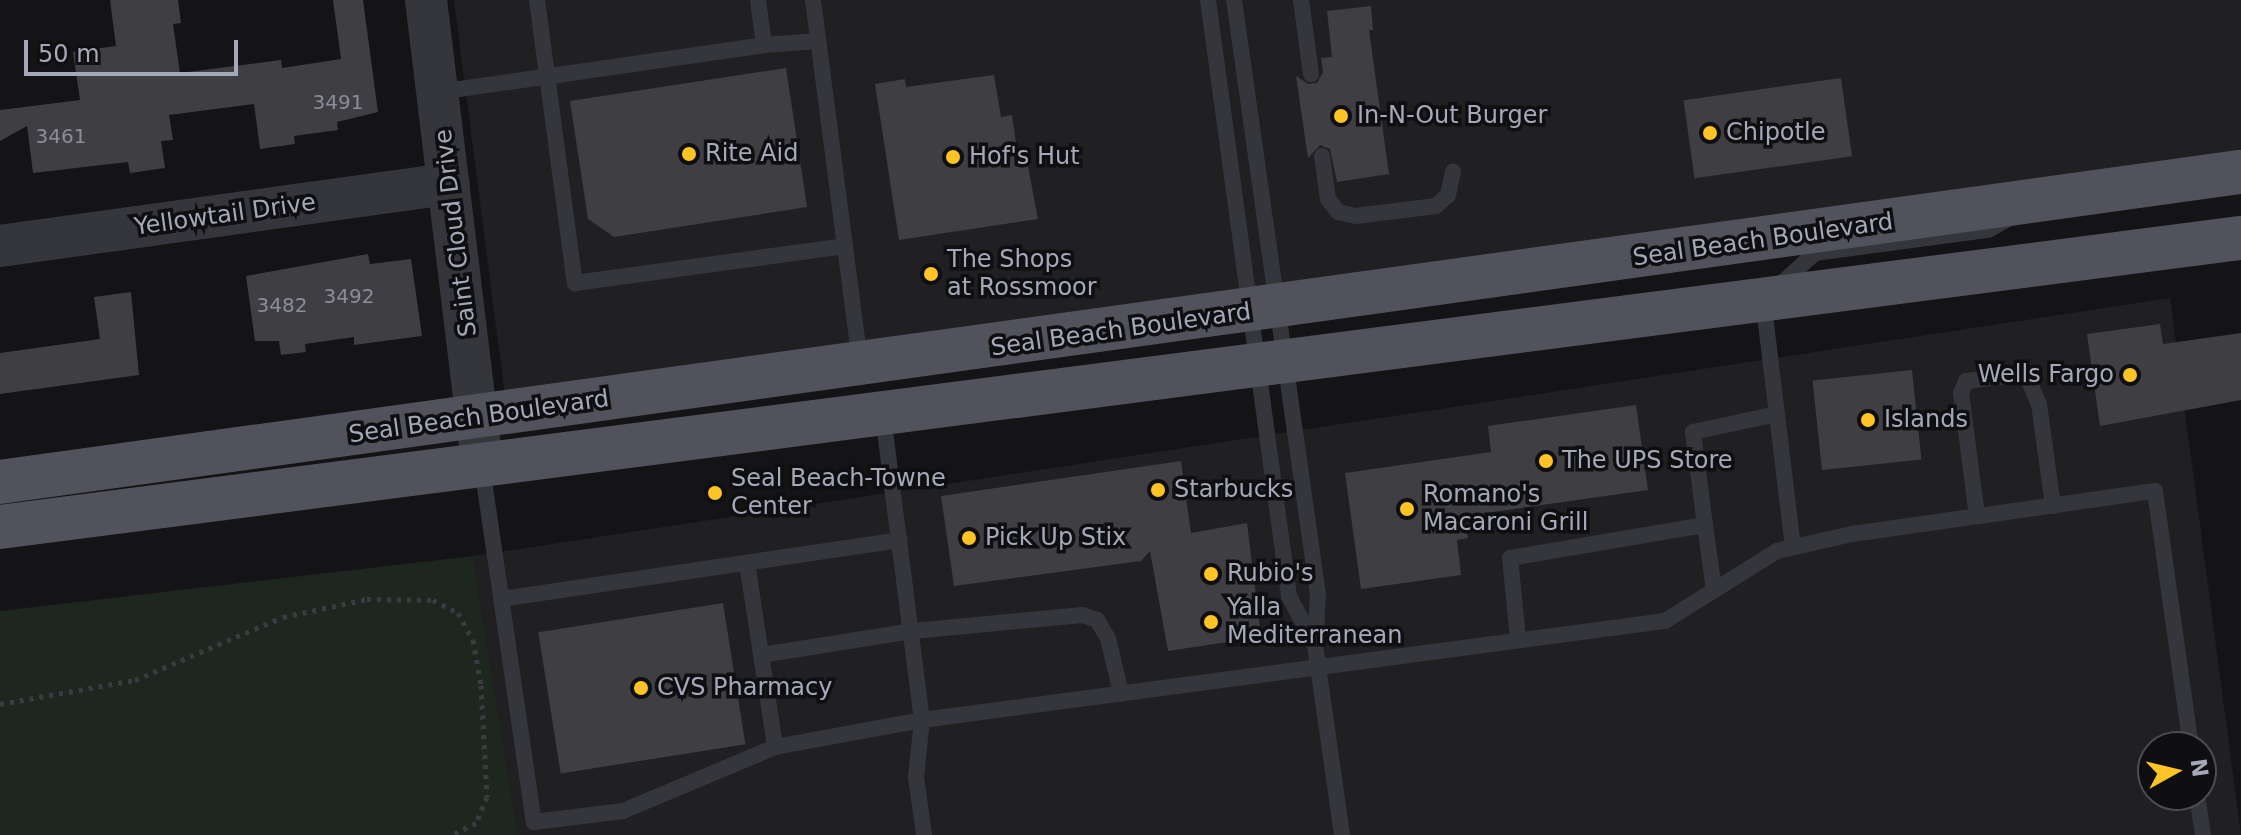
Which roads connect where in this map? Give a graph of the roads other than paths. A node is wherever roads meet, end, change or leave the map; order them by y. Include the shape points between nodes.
1 (426, 0) edge
2 (537, 0) edge
3 (758, 0) edge
4 (813, 0) edge
5 (1208, 0) edge
6 (1234, 0) edge
7 (1301, 0) edge
8 (818, 41) junction
9 (764, 45) junction
10 (1311, 74) dead end
11 (546, 77) junction
12 (439, 92) junction
13 (1322, 156) dead end
14 (1453, 172) dead end
15 (2241, 172) edge
16 (449, 184) junction
17 (2041, 200) junction
18 (2241, 238) edge
19 (0, 246) edge
20 (844, 246) junction
21 (1763, 300) junction
22 (1265, 310) junction
23 (1273, 364) junction
24 (861, 366) junction
25 (1777, 414) junction
26 (883, 416) junction
27 (478, 418) junction
28 (482, 466) junction
29 (0, 482) edge
30 (2053, 506) junction
31 (1977, 516) junction
32 (1705, 525) junction
33 (0, 527) edge
34 (900, 540) junction
35 (1793, 547) junction
36 (747, 563) junction
37 (1714, 590) junction
38 (501, 599) junction
39 (913, 631) junction
40 (1518, 639) junction
41 (1315, 645) junction
42 (761, 655) junction
43 (1318, 664) junction
44 (1121, 693) junction
45 (922, 720) junction
46 (2189, 731) edge
47 (775, 747) junction
48 (2199, 811) edge
49 (924, 835) edge
50 (1342, 835) edge
51 (2203, 835) edge

1 - 12 street, Saint Cloud Drive
2 - 11 lane
3 - 9 lane
4 - 8 lane
5 - 22 lane
6 - 22 lane
7 - 10 lane
8 - 9 lane
8 - 20 lane
9 - 11 lane
11 - 12 lane
11 - 20 lane via 575,283
12 - 16 street, Saint Cloud Drive
13 - 14 lane via 1328,199 1338,212 1355,216 1436,206 1448,195
15 - 17 main road, Seal Beach Boulevard
16 - 19 street, Yellowtail Drive
16 - 27 street, Saint Cloud Drive
17 - 21 lane via 1988,230 1815,253
17 - 22 main road, Seal Beach Boulevard
18 - 21 main road, Seal Beach Boulevard
20 - 24 lane
21 - 23 main road, Seal Beach Boulevard
21 - 25 lane
22 - 23 lane
22 - 23 lane
22 - 24 main road, Seal Beach Boulevard
23 - 26 main road, Seal Beach Boulevard
23 - 41 lane via 1318,595
23 - 41 lane via 1289,596
24 - 27 main road, Seal Beach Boulevard
25 - 32 lane via 1693,432
25 - 35 lane
26 - 28 main road, Seal Beach Boulevard
26 - 34 lane
27 - 28 street, Saint Cloud Drive
27 - 29 main road, Seal Beach Boulevard
28 - 33 main road, Seal Beach Boulevard
28 - 38 lane
30 - 31 lane
30 - 31 lane via 2039,404 2026,374 1966,381 1961,393
30 - 46 lane via 2155,491
31 - 35 lane
32 - 37 lane
32 - 40 lane via 1510,558
34 - 36 lane
34 - 39 lane
35 - 37 lane via 1777,551
36 - 38 lane
36 - 42 lane
37 - 40 lane via 1665,621
38 - 47 lane via 534,822 623,811
39 - 42 lane
39 - 44 lane via 1082,615 1097,620 1108,638
39 - 45 lane
40 - 43 lane
41 - 43 lane
42 - 47 lane
43 - 44 lane
43 - 50 lane
44 - 45 lane
45 - 47 lane
45 - 49 lane via 916,777
48 - 51 lane

